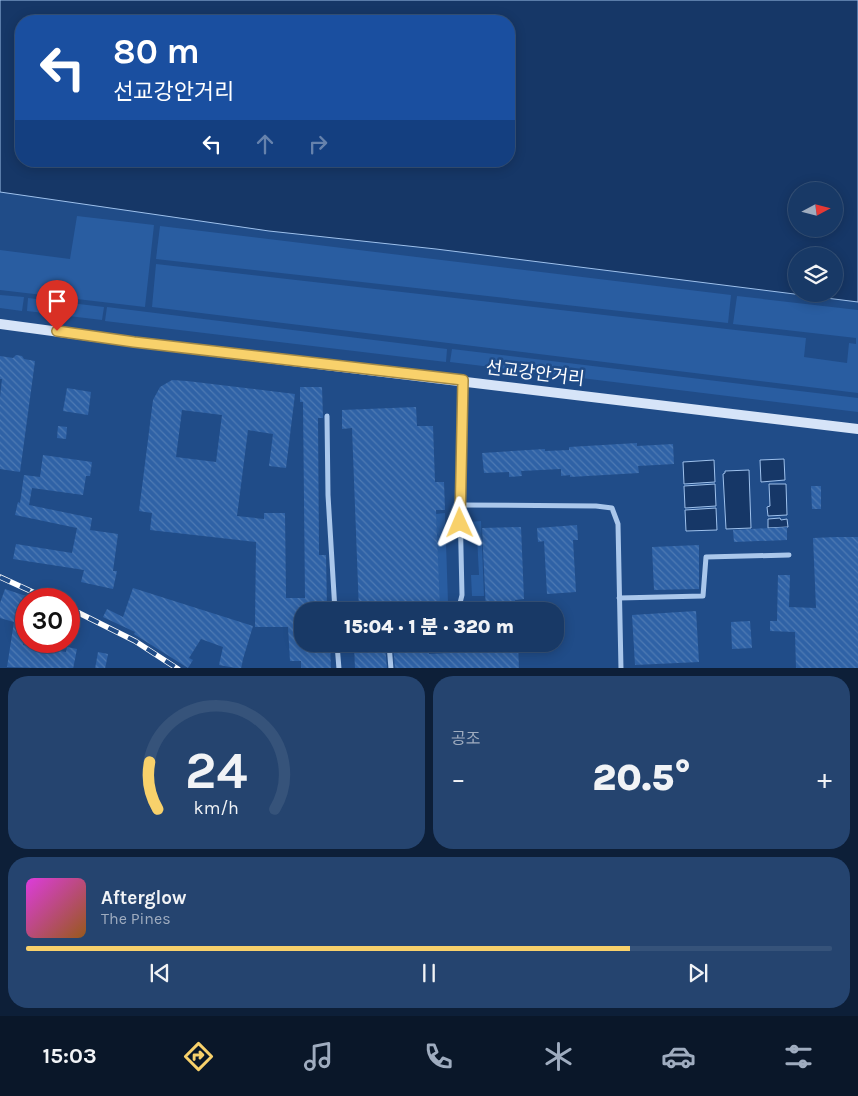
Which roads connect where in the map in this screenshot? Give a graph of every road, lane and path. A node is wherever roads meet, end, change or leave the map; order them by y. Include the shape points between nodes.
1 (0, 324) edge
2 (463, 380) junction
3 (327, 416) dead end
4 (858, 429) edge
5 (460, 505) junction
6 (789, 555) dead end
7 (619, 598) junction
8 (335, 602) edge
9 (461, 602) edge
10 (338, 652) edge
11 (390, 652) edge
12 (339, 668) edge
13 (391, 668) edge
14 (622, 668) edge

1 - 2 main road, 선교강안거리
2 - 4 main road, 선교강안거리
2 - 5 street
3 - 8 street via 328,495
5 - 7 street via 612,508 618,524
5 - 9 street
6 - 7 street via 706,557 703,596
7 - 14 street
10 - 12 street
11 - 13 street

